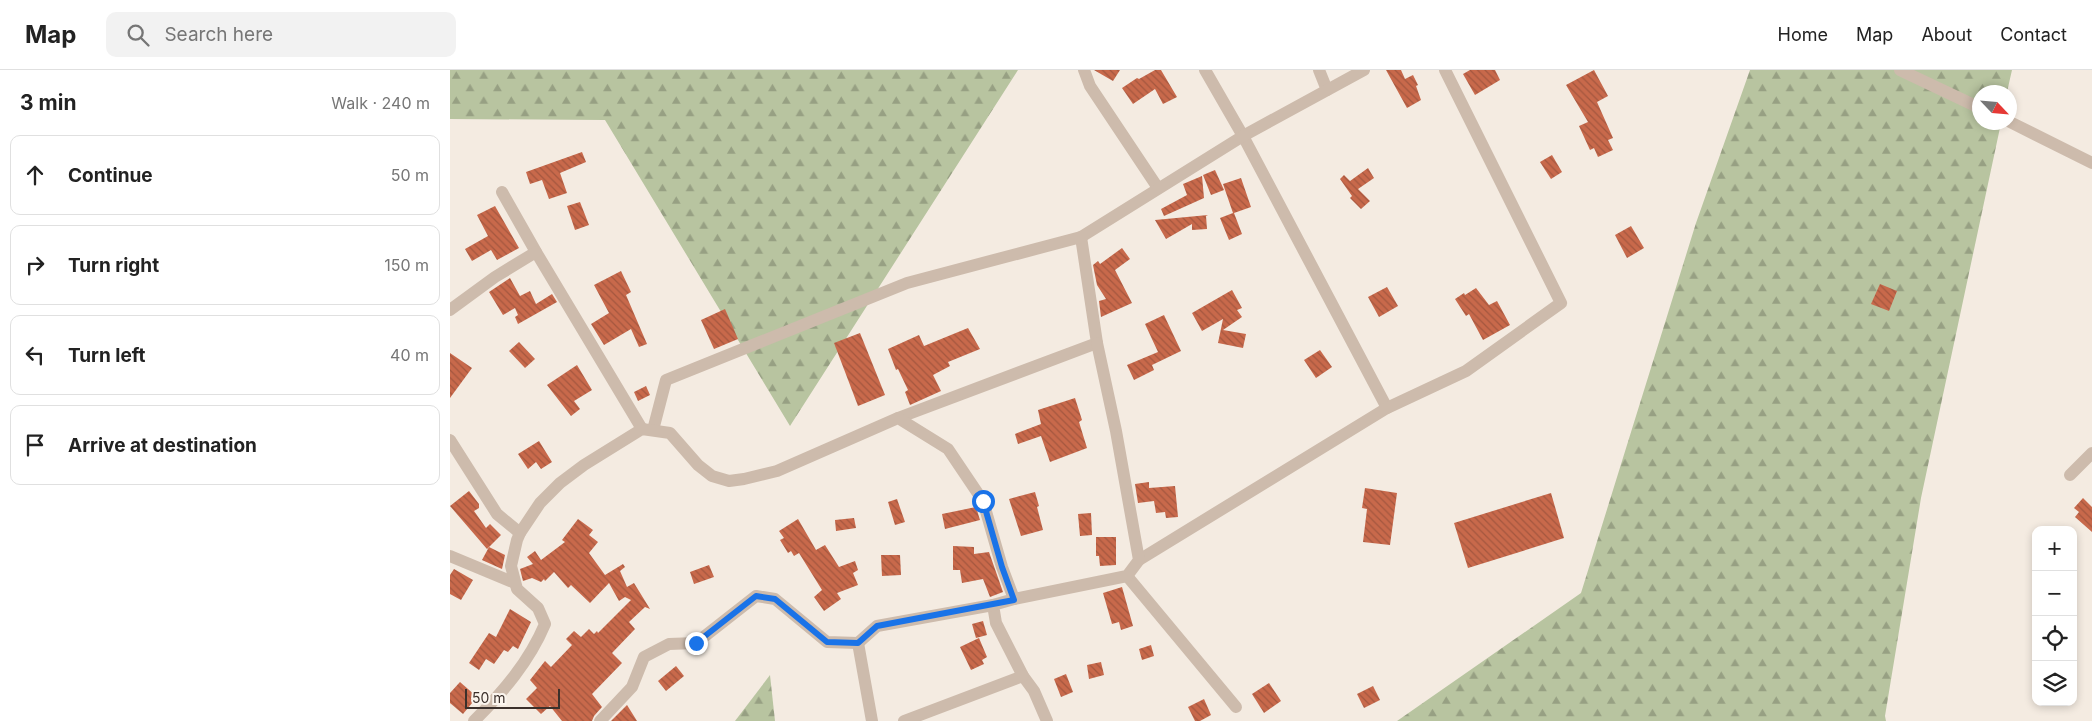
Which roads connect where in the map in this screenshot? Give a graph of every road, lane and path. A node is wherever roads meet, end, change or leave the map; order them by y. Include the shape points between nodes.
1 (1084, 70) edge
2 (1205, 70) edge
3 (1319, 70) edge
4 (1364, 70) edge
5 (1445, 70) edge
6 (1900, 70) edge
7 (1327, 90) junction
8 (1972, 104) edge
9 (2017, 126) edge
10 (1243, 136) junction
11 (2092, 163) edge
12 (1158, 188) junction
13 (502, 192) dead end
14 (1081, 238) junction
15 (536, 252) junction
16 (450, 310) edge
17 (1097, 343) junction
18 (1387, 408) junction
19 (898, 418) junction
20 (647, 429) junction
21 (450, 440) edge
22 (2092, 453) edge
23 (2070, 475) dead end
24 (520, 533) junction
25 (450, 556) edge
26 (1140, 560) junction
27 (1127, 576) junction
28 (515, 583) junction
29 (1014, 600) junction
30 (992, 604) junction
31 (858, 643) junction
32 (1022, 676) junction
33 (1236, 707) dead end
34 (474, 721) edge
35 (600, 721) edge
36 (872, 721) edge
37 (904, 721) edge
38 (1047, 721) edge

1 - 12 street via 1090,86
2 - 10 street
3 - 7 street
4 - 7 street
5 - 18 street via 1560,304 1466,371
6 - 8 street
7 - 10 street
9 - 11 street
10 - 12 street
10 - 18 street
12 - 14 street
13 - 15 street
14 - 17 street
14 - 20 street via 907,283 666,380
15 - 16 street
15 - 20 street
17 - 19 street
17 - 26 street
18 - 26 street
19 - 20 street via 777,471 729,481 712,476 698,465 670,433
19 - 29 street via 948,449 983,501
20 - 24 street via 584,465 560,483 540,503
21 - 24 street via 497,514
22 - 23 street
24 - 28 street via 512,566
25 - 28 street
26 - 27 street
27 - 29 street
27 - 33 street
28 - 34 street via 517,589 538,608 545,624 528,659
29 - 30 street
30 - 31 street via 877,626
30 - 32 street via 996,623
31 - 35 street via 827,642 775,599 756,596 696,643 668,644 644,657 632,687
31 - 36 street
32 - 37 street
32 - 38 street via 1034,691

